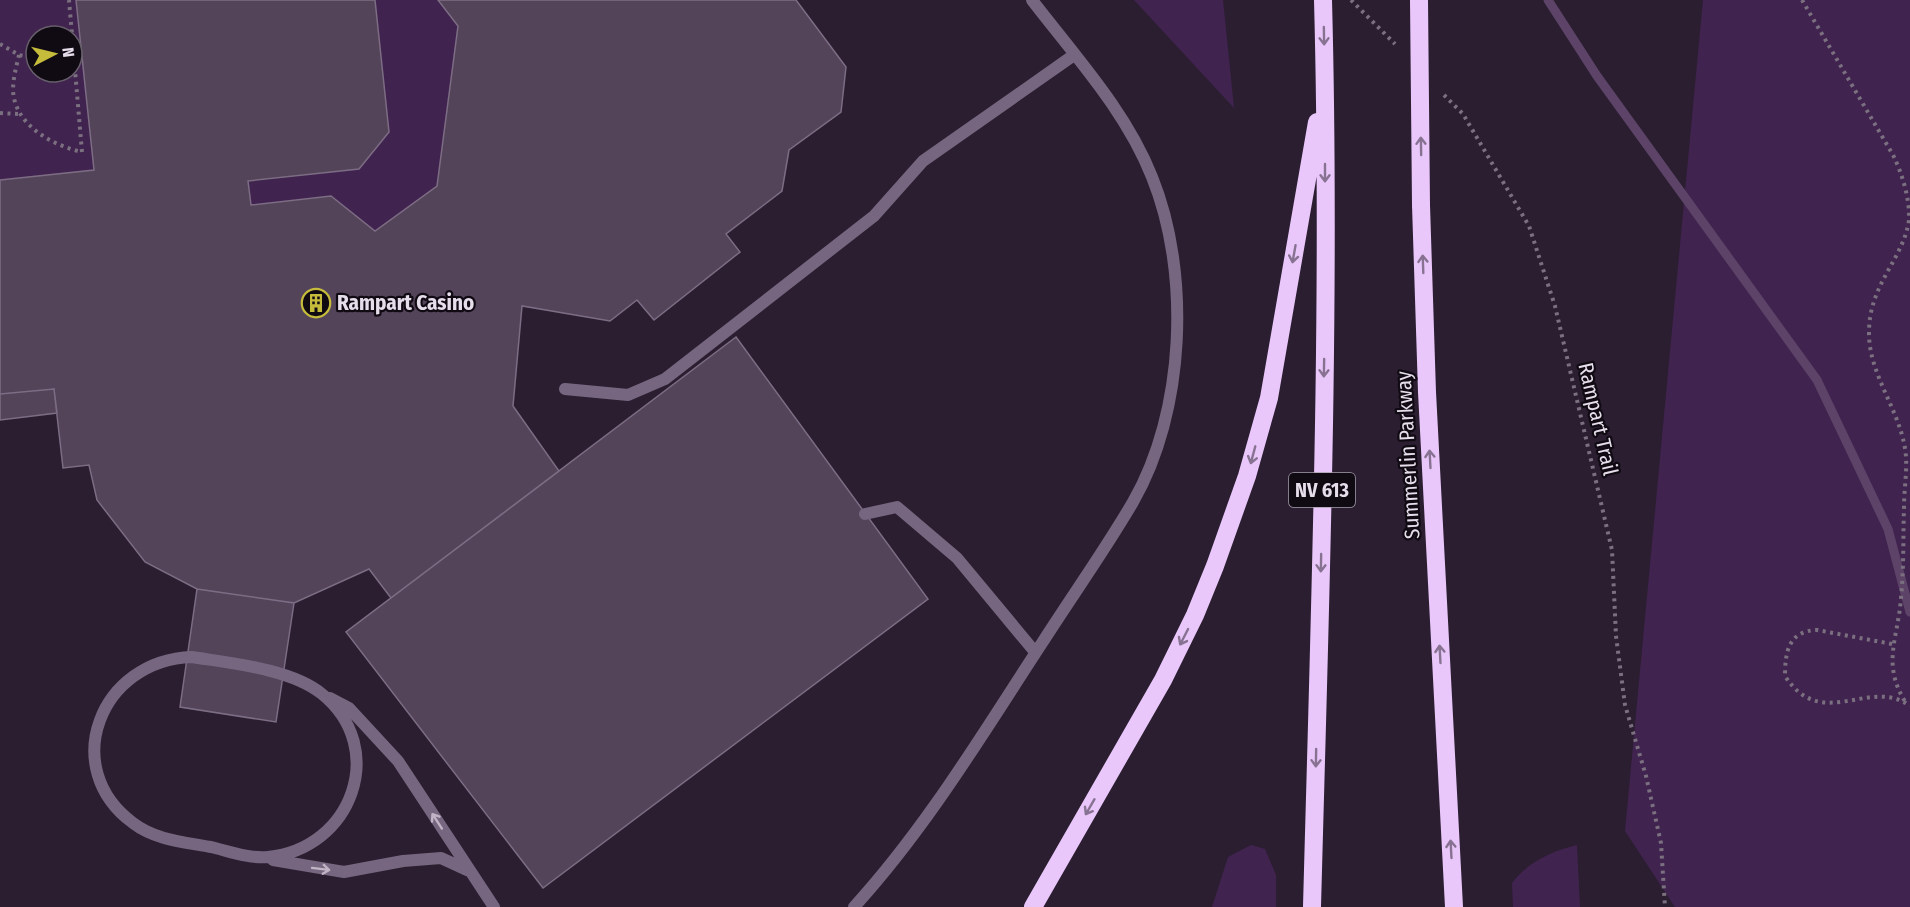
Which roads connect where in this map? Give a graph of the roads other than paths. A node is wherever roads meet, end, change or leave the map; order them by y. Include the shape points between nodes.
1 (1032, 0) edge
2 (1323, 0) edge
3 (1419, 0) edge
4 (1074, 55) junction
5 (1325, 73) junction
6 (565, 389) dead end
7 (865, 514) dead end
8 (1035, 652) junction
9 (321, 693) junction
10 (263, 858) junction
11 (468, 871) junction
12 (494, 907) edge
13 (854, 907) edge
14 (1034, 907) edge
15 (1312, 907) edge
16 (1454, 907) edge

1 - 4 lane
2 -> 5 highway, NV 613
16 -> 3 highway, Summerlin Parkway, bridge via 1428,416
4 - 6 lane via 923,161 874,216 665,379 628,395
4 - 8 lane via 1112,104 1152,177 1171,243 1178,304 1175,350 1163,434 1134,501
5 -> 14 highway via 1269,398 1243,487 1186,634
5 -> 15 highway, NV 613 via 1322,509
7 - 8 lane via 897,507 957,558
8 - 13 lane via 952,783
9 - 10 lane via 346,723 352,739 355,782 347,806 335,824 312,844 285,856
9 - 10 lane via 293,678 192,657 172,658 151,664 119,687 99,722 98,772 117,809 133,823 167,839
11 -> 9 lane via 398,761 349,708
10 -> 11 lane via 344,872 441,858
11 - 12 lane

